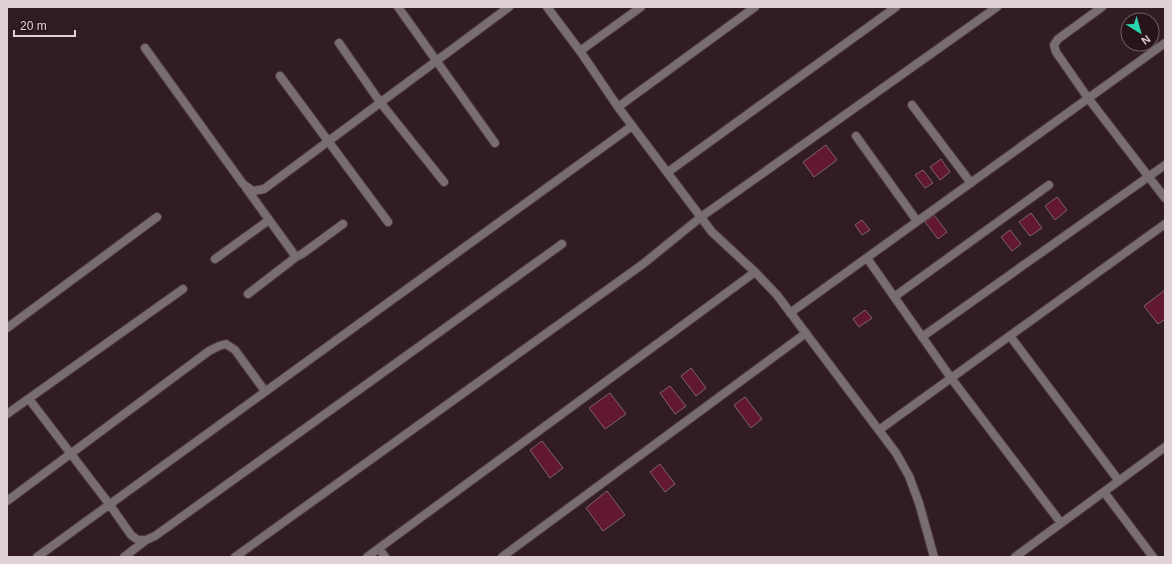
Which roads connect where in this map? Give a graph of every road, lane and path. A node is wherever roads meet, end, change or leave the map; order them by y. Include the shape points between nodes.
1 (398, 7) edge
2 (509, 7) edge
3 (547, 7) edge
4 (642, 7) edge
5 (755, 7) edge
6 (896, 7) edge
7 (997, 7) edge
8 (1102, 7) edge
9 (339, 43) dead end
10 (1165, 43) edge
11 (145, 48) dead end
12 (580, 52) junction
13 (436, 61) junction
14 (280, 76) dead end
15 (1088, 98) junction
16 (380, 102) junction
17 (912, 105) dead end
18 (618, 107) junction
19 (632, 126) junction
20 (856, 136) dead end
21 (328, 141) junction
22 (495, 143) dead end
23 (1165, 165) edge
24 (668, 172) junction
25 (1149, 177) junction
26 (444, 182) dead end
27 (970, 183) junction
28 (243, 184) junction
29 (1049, 185) dead end
30 (1165, 198) edge
31 (157, 218) dead end
32 (703, 219) junction
33 (269, 220) junction
34 (917, 221) junction
35 (388, 222) dead end
36 (343, 224) dead end
37 (1165, 224) edge
38 (562, 244) dead end
39 (296, 256) junction
40 (866, 258) junction
41 (214, 259) dead end
42 (755, 272) junction
43 (183, 289) dead end
44 (248, 294) dead end
45 (894, 297) junction
46 (790, 313) junction
47 (7, 328) edge
48 (806, 333) junction
49 (1010, 336) junction
50 (922, 337) junction
51 (951, 378) junction
52 (265, 391) junction
53 (29, 399) junction
54 (7, 414) edge
55 (879, 430) junction
56 (1165, 447) edge
57 (71, 454) junction
58 (1119, 481) junction
59 (1104, 492) junction
60 (7, 501) edge
61 (110, 505) junction
62 (1061, 523) junction
63 (146, 540) junction
64 (379, 548) junction
65 (37, 557) edge
66 (124, 557) edge
67 (235, 557) edge
68 (367, 557) edge
69 (386, 557) edge
70 (502, 557) edge
71 (934, 557) edge
72 (1014, 557) edge
73 (1153, 557) edge

1 - 13 street
2 - 13 street
3 - 12 street
4 - 12 street
5 - 18 street
6 - 24 street
7 - 32 street
8 - 15 street via 1058,39 1054,45 1060,59
9 - 16 street
10 - 15 street
11 - 28 street
12 - 18 street
13 - 16 street
13 - 22 street
14 - 21 street
15 - 25 street
15 - 27 street
16 - 21 street
16 - 26 street
17 - 27 street
18 - 19 street
19 - 24 street
19 - 52 street
20 - 34 street
21 - 28 street via 264,189 253,191
21 - 35 street
23 - 25 street
24 - 32 street
25 - 30 street
25 - 50 street
27 - 34 street
28 - 33 street
29 - 45 street
31 - 47 street
32 - 42 street via 712,232
32 - 67 street
33 - 39 street
33 - 41 street
34 - 40 street
36 - 39 street
37 - 49 street
38 - 63 street
39 - 44 street
40 - 45 street
40 - 46 street
42 - 46 street
42 - 64 street
43 - 53 street
45 - 50 street
46 - 48 street
48 - 55 street
48 - 70 street
49 - 51 street
49 - 58 street
50 - 51 street
51 - 55 street
51 - 62 street
52 - 57 street via 235,350 226,344 219,346
52 - 61 street
53 - 54 street
53 - 57 street
55 - 71 street via 909,476
56 - 58 street
57 - 60 street
57 - 61 street
58 - 59 street
59 - 62 street
59 - 73 street
61 - 63 street via 131,535 138,540
61 - 65 street
62 - 72 street
63 - 66 street
64 - 68 street
64 - 69 street

